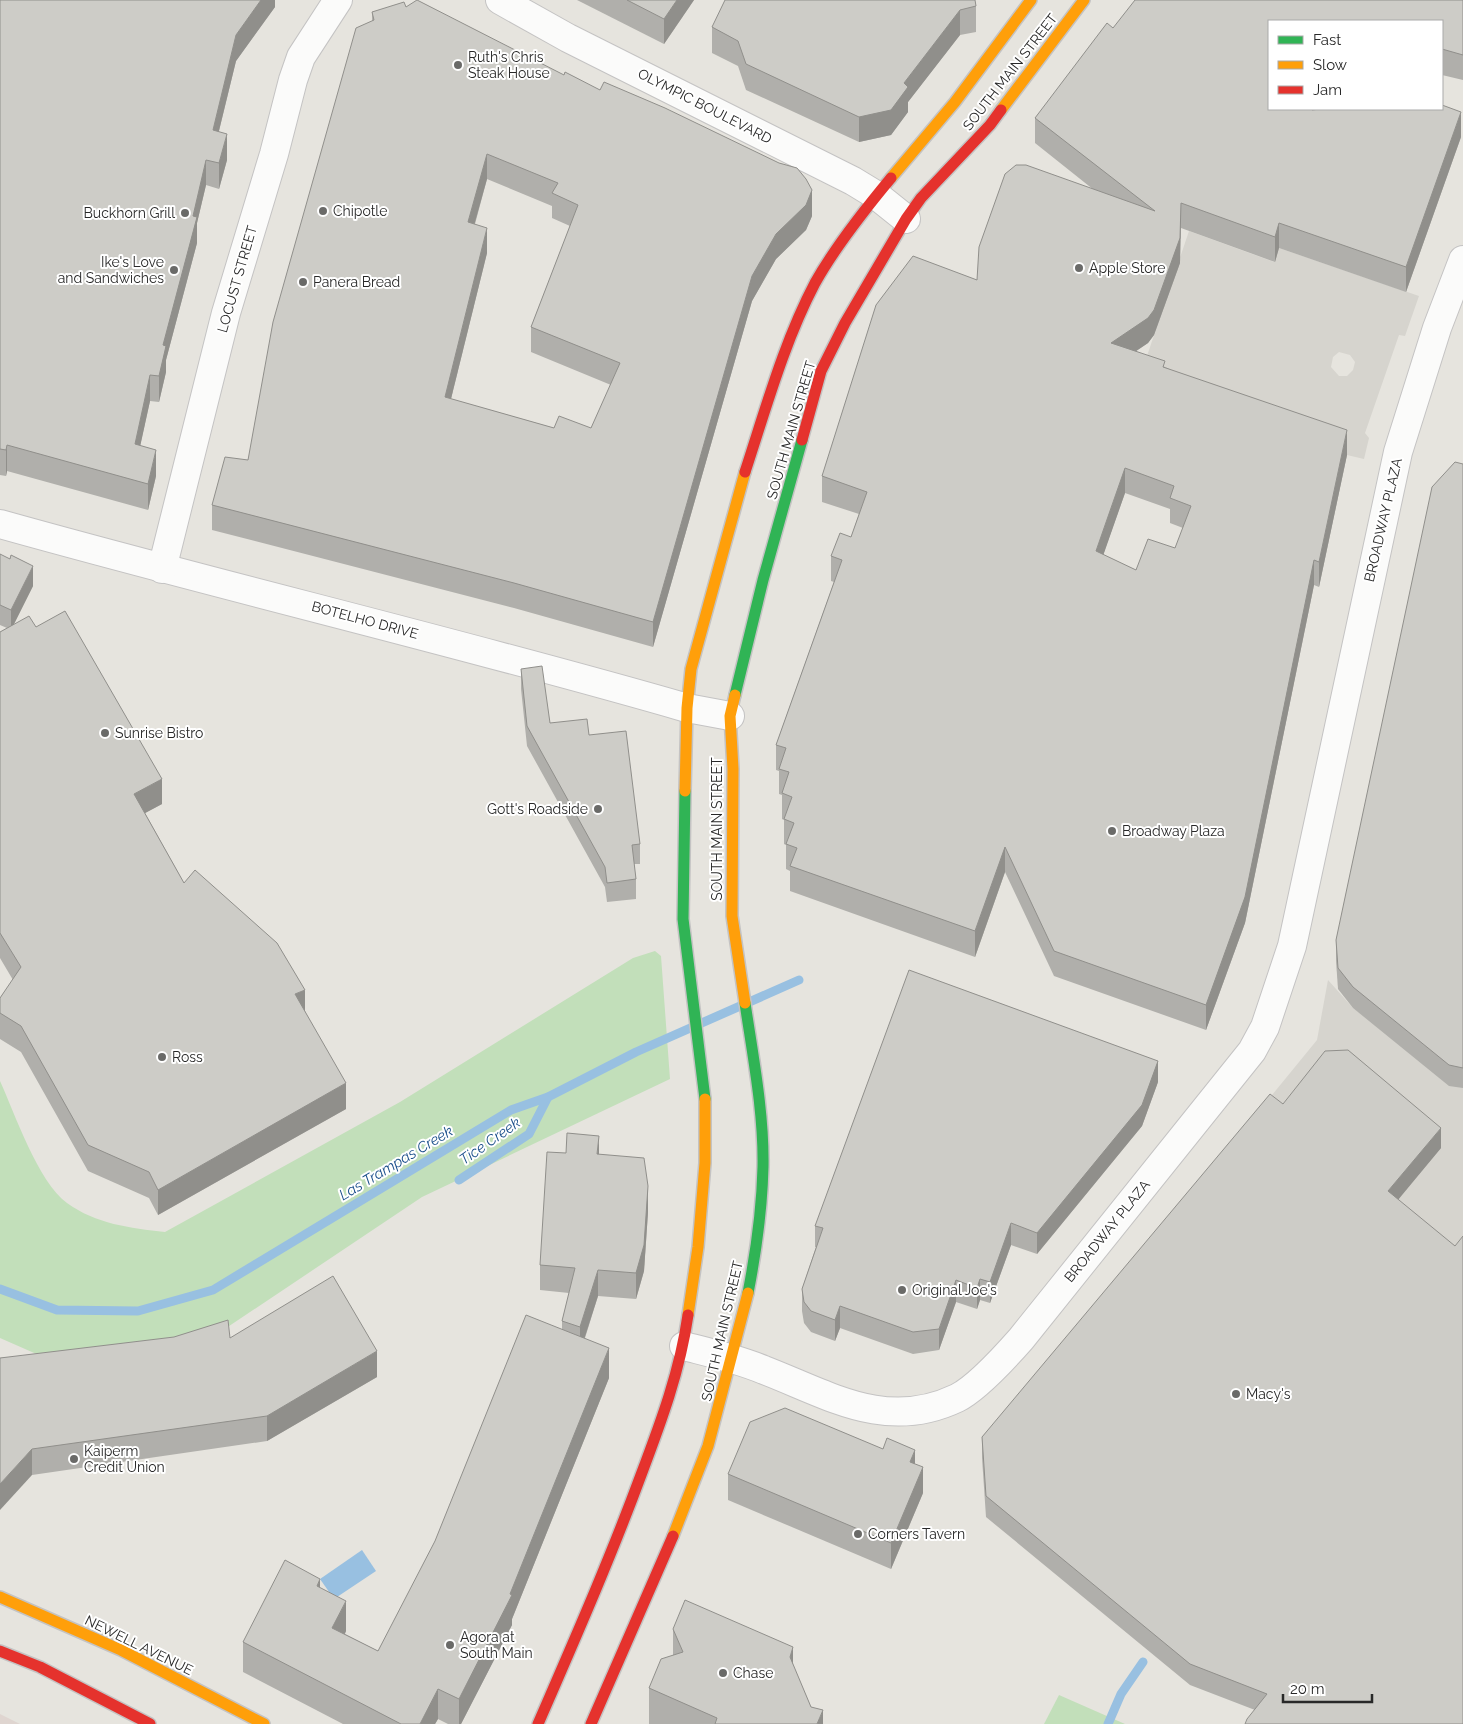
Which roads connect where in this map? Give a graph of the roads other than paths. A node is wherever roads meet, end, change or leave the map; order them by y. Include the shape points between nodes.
1 (338, 0) edge
2 (500, 0) edge
3 (1030, 0) edge
4 (1084, 0) edge
5 (876, 195) junction
6 (906, 219) junction
7 (1463, 260) edge
8 (0, 524) edge
9 (162, 569) junction
10 (687, 708) junction
11 (730, 716) junction
12 (684, 1346) junction
13 (732, 1358) junction
14 (0, 1597) edge
15 (0, 1651) edge
16 (150, 1724) edge
17 (264, 1724) edge
18 (538, 1724) edge
19 (590, 1724) edge

1 - 9 street, LOCUST STREET via 301,57 293,80 226,312
2 - 5 street, OLYMPIC BOULEVARD
3 - 5 main road, SOUTH MAIN STREET via 955,102
4 - 6 main road, SOUTH MAIN STREET via 990,125
5 - 6 street, OLYMPIC BOULEVARD
5 - 10 main road, SOUTH MAIN STREET via 816,282 790,337 735,503 691,669
6 - 11 main road, SOUTH MAIN STREET via 821,371 763,580
7 - 13 street, BROADWAY PLAZA via 1437,328 1398,452 1292,946 1264,1027 1252,1051 1022,1339 1004,1359 959,1397 932,1408 868,1410 818,1394
8 - 9 street, BOTELHO DRIVE
9 - 10 street, BOTELHO DRIVE via 399,629
10 - 11 street, BOTELHO DRIVE
10 - 12 main road, SOUTH MAIN STREET via 683,919 706,1105 698,1247
11 - 13 main road, SOUTH MAIN STREET via 732,916 759,1101 763,1167 755,1257
12 - 13 street, BROADWAY PLAZA
12 - 18 main road, SOUTH MAIN STREET via 672,1392 610,1558
13 - 19 main road, SOUTH MAIN STREET via 708,1446 658,1574
14 - 17 main road, NEWELL AVENUE via 121,1650
15 - 16 main road via 40,1667

